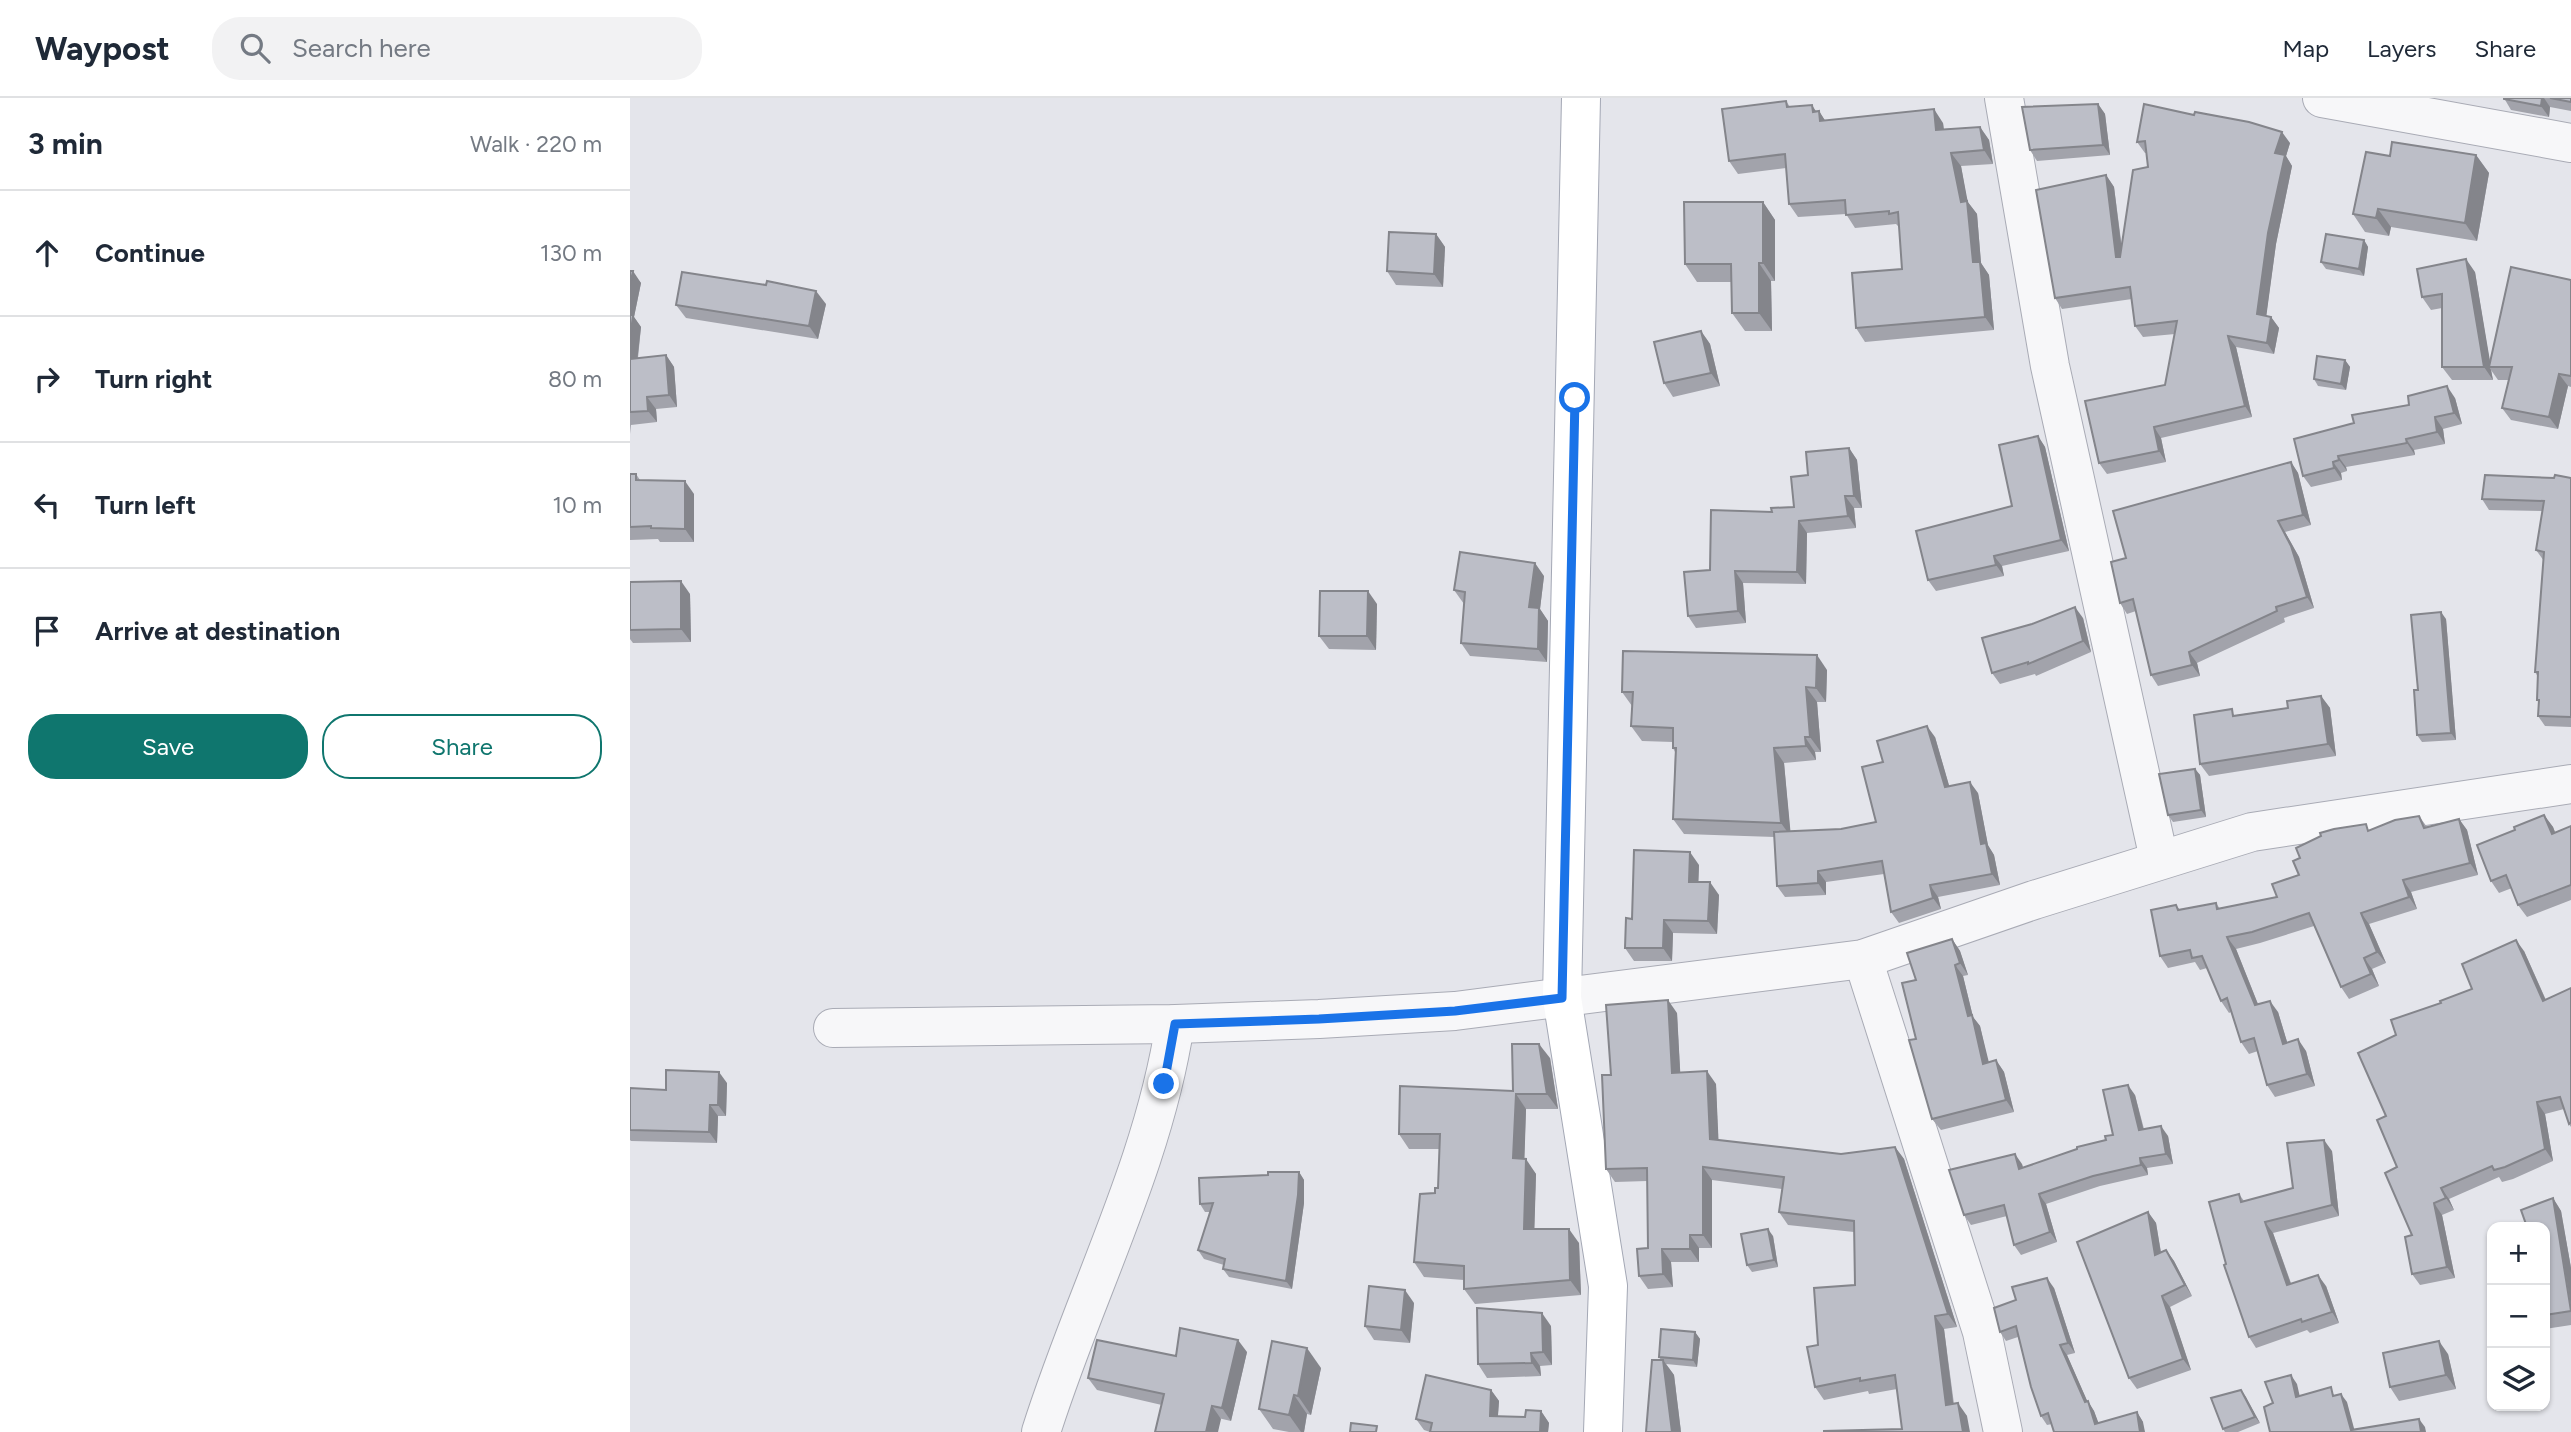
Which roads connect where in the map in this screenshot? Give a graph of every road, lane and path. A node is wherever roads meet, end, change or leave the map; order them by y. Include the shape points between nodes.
1 (1581, 98) edge
2 (2004, 98) edge
3 (2322, 98) edge
4 (2571, 143) edge
5 (2571, 784) edge
6 (2160, 859) junction
7 (1863, 959) junction
8 (1562, 998) junction
9 (1175, 1024) junction
10 (833, 1028) dead end
11 (1041, 1432) edge
12 (1603, 1432) edge
13 (2003, 1432) edge

1 - 8 main road
2 - 6 street via 2050,366
3 - 4 street
5 - 6 street via 2252,832
6 - 7 street
7 - 8 street
7 - 13 street via 1982,1332
8 - 9 street via 1455,1011
8 - 12 main road via 1608,1286
9 - 10 street
9 - 11 street via 1158,1106 1121,1219

